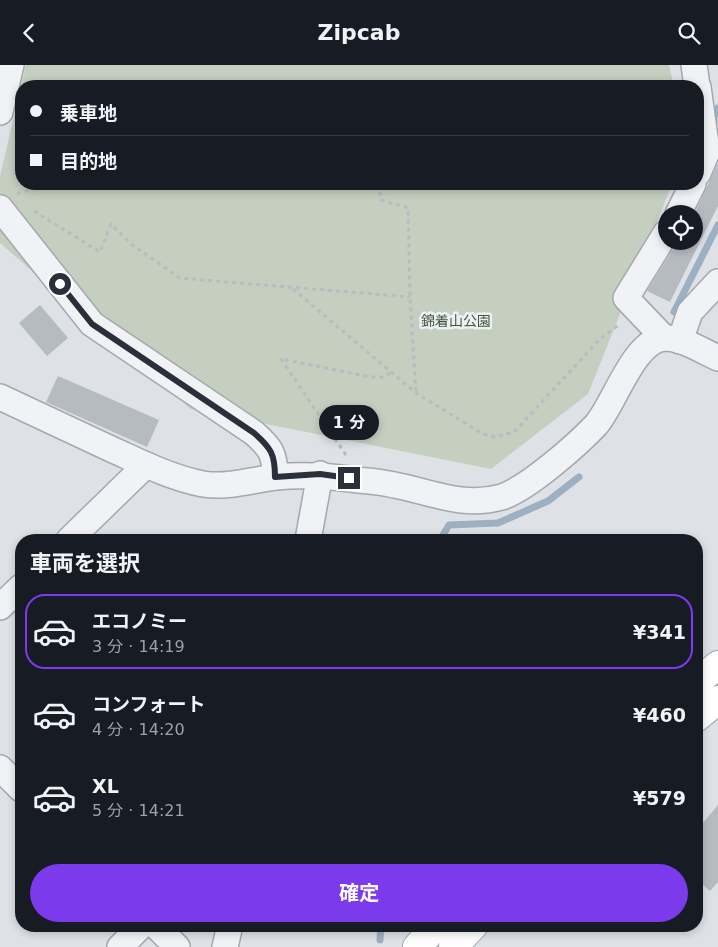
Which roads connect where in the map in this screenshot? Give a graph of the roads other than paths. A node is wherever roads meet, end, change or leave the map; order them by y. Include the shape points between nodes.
1 (11, 65) edge
2 (694, 65) edge
3 (697, 80) edge
4 (0, 112) edge
5 (704, 130) edge
6 (704, 159) edge
7 (690, 190) edge
8 (9, 205) edge
9 (682, 205) edge
10 (658, 246) edge
11 (718, 282) edge
12 (672, 339) junction
13 (718, 358) edge
14 (0, 397) edge
15 (146, 465) junction
16 (320, 474) junction
17 (275, 477) junction
18 (75, 534) edge
19 (309, 534) edge
20 (15, 593) edge
21 (0, 607) edge
22 (718, 665) edge
23 (703, 677) edge
24 (718, 700) edge
25 (703, 712) edge
26 (135, 932) edge
27 (162, 932) edge
28 (228, 932) edge
29 (431, 932) edge
30 (468, 932) edge
31 (120, 947) edge
32 (177, 947) edge
33 (225, 947) edge
34 (417, 947) edge
35 (454, 947) edge

1 - 4 street
2 - 3 street
5 - 6 street via 707,152
7 - 9 street
8 - 17 street via 92,324 254,433 268,445 275,458
10 - 12 street via 626,298
11 - 12 street
12 - 13 street
12 - 16 street via 650,343 596,424 547,469 504,496 478,502 451,500 394,485
14 - 15 street
15 - 17 street via 203,484 232,485
15 - 18 street
16 - 17 street
16 - 19 street
20 - 21 street
22 - 23 main road
24 - 25 main road
26 - 31 street
27 - 32 street
28 - 33 street
29 - 34 main road
30 - 35 main road

